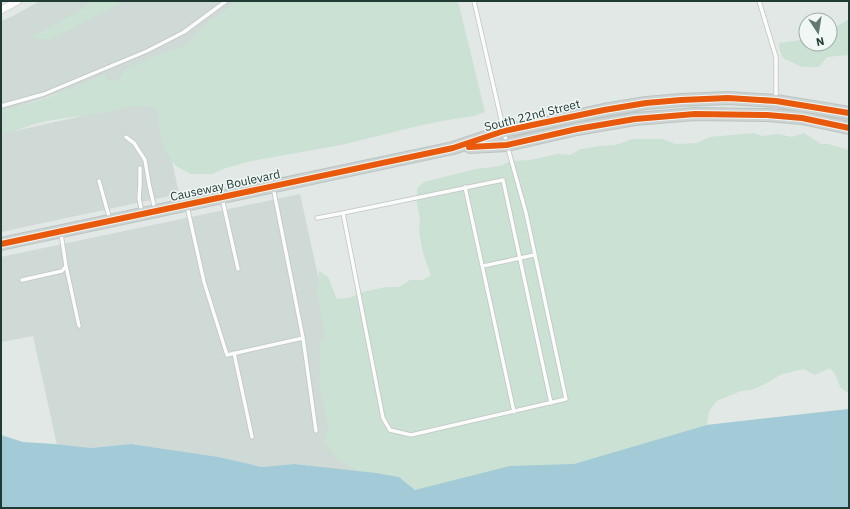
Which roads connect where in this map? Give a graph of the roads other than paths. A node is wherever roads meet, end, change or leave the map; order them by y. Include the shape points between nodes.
1 (18, 1) edge
2 (226, 1) edge
3 (474, 1) edge
4 (759, 1) edge
5 (1, 10) edge
6 (776, 101) junction
7 (804, 105) junction
8 (1, 106) edge
9 (849, 113) edge
10 (802, 118) junction
11 (849, 128) edge
12 (504, 131) junction
13 (126, 137) dead end
14 (507, 145) junction
15 (453, 148) junction
16 (140, 168) dead end
17 (99, 181) dead end
18 (273, 186) junction
19 (465, 188) junction
20 (222, 197) junction
21 (186, 204) junction
22 (155, 211) junction
23 (343, 213) junction
24 (142, 214) junction
25 (317, 218) dead end
26 (110, 221) junction
27 (60, 231) junction
28 (1, 244) edge
29 (534, 255) junction
30 (520, 258) junction
31 (66, 266) junction
32 (483, 266) junction
33 (238, 269) dead end
34 (22, 280) dead end
35 (79, 326) dead end
36 (303, 338) junction
37 (234, 353) junction
38 (551, 403) junction
39 (514, 412) junction
40 (316, 431) dead end
41 (252, 437) dead end

1 - 5 street
2 - 8 lane via 184,32 146,51 44,94
3 - 12 lane
4 - 6 lane via 776,57
6 - 7 main road, South 22nd Street
6 - 12 main road, South 22nd Street via 728,98 646,103
7 - 9 main road, South 22nd Street
7 - 10 main road
10 - 11 main road, South 22nd Street
10 - 14 main road, South 22nd Street via 732,113 658,116 583,128
12 - 14 lane
12 - 15 main road, South 22nd Street
13 - 22 lane via 134,143 146,160
14 - 15 main road, South 22nd Street
14 - 29 lane via 526,213
15 - 18 main road, Causeway Boulevard
16 - 24 lane via 139,198
17 - 26 lane
18 - 20 main road, Causeway Boulevard
18 - 36 lane
19 - 23 lane
19 - 30 lane via 503,180
19 - 32 lane
20 - 21 main road, Causeway Boulevard
20 - 33 lane
21 - 22 main road, Causeway Boulevard
21 - 37 lane via 206,289 227,355
22 - 24 main road, Causeway Boulevard
23 - 25 lane
23 - 39 lane via 383,418 390,430 411,435
24 - 26 main road, Causeway Boulevard
26 - 27 main road, Causeway Boulevard
27 - 28 main road, Causeway Boulevard
27 - 31 lane
29 - 30 lane
29 - 38 lane via 566,399
30 - 32 lane
30 - 38 lane
31 - 34 lane via 62,271
31 - 35 lane
32 - 39 lane
36 - 37 lane
36 - 40 lane
37 - 41 lane
38 - 39 lane

